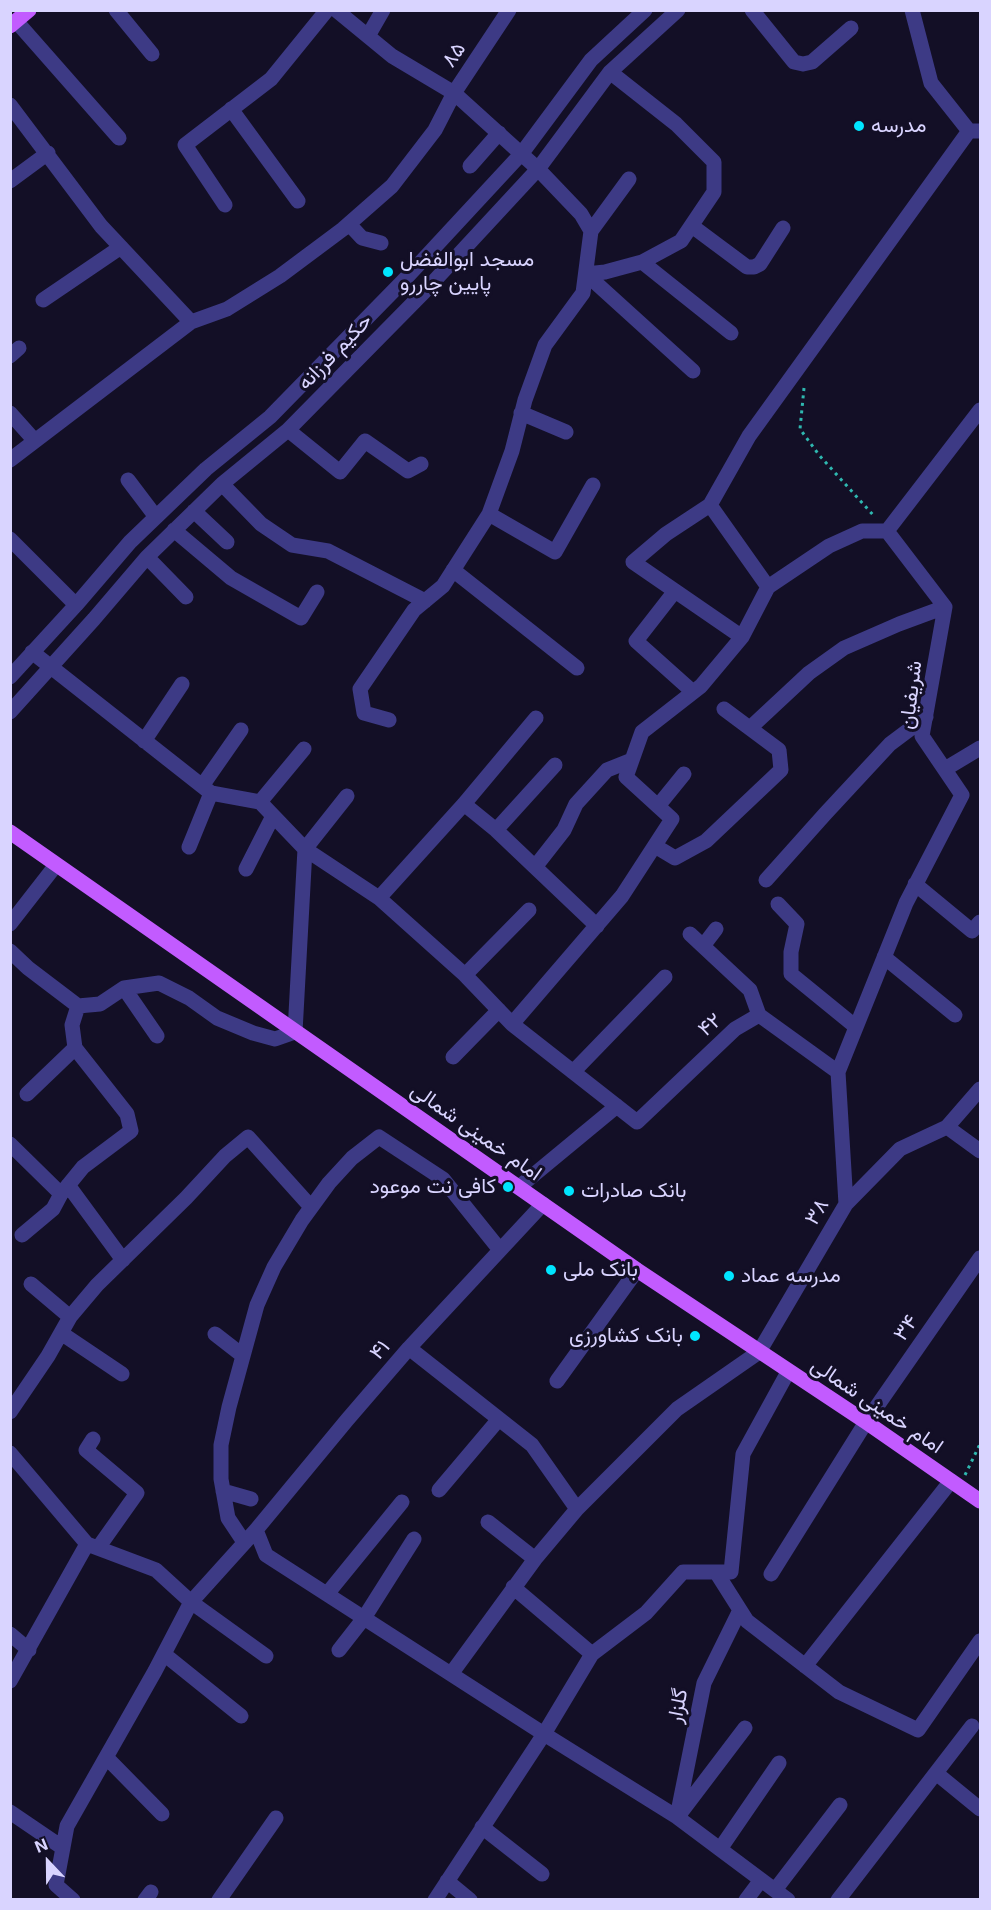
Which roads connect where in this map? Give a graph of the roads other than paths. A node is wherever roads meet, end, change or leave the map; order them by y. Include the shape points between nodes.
1 (29, 10) edge
2 (116, 10) edge
3 (327, 10) edge
4 (336, 10) edge
5 (383, 10) edge
6 (509, 10) edge
7 (645, 10) edge
8 (752, 10) edge
9 (912, 10) edge
10 (678, 11) edge
11 (13, 24) edge
12 (851, 28) dead end
13 (368, 36) junction
14 (152, 54) dead end
15 (610, 72) junction
16 (454, 93) junction
17 (10, 105) edge
18 (231, 109) junction
19 (975, 131) edge
20 (499, 133) junction
21 (119, 138) dead end
22 (48, 153) junction
23 (522, 153) junction
24 (470, 165) dead end
25 (538, 169) junction
26 (629, 179) dead end
27 (10, 181) edge
28 (298, 201) dead end
29 (225, 205) dead end
30 (349, 224) junction
31 (692, 226) junction
32 (783, 228) dead end
33 (591, 231) junction
34 (381, 243) dead end
35 (121, 247) junction
36 (642, 261) junction
37 (585, 274) junction
38 (43, 300) dead end
39 (191, 322) junction
40 (731, 333) dead end
41 (693, 371) dead end
42 (980, 411) edge
43 (10, 413) edge
44 (521, 413) junction
45 (288, 430) junction
46 (566, 432) dead end
47 (35, 441) junction
48 (10, 460) edge
49 (421, 464) dead end
50 (128, 480) dead end
51 (222, 484) junction
52 (593, 485) dead end
53 (710, 505) junction
54 (195, 511) junction
55 (489, 514) junction
56 (156, 517) junction
57 (174, 530) junction
58 (887, 531) junction
59 (10, 539) edge
60 (227, 542) dead end
61 (147, 557) junction
62 (453, 570) junction
63 (768, 587) junction
64 (675, 591) junction
65 (317, 592) dead end
66 (186, 597) dead end
67 (425, 601) junction
68 (76, 605) junction
69 (945, 607) junction
70 (742, 637) junction
71 (32, 652) junction
72 (51, 665) junction
73 (577, 668) dead end
74 (10, 677) edge
75 (182, 684) dead end
76 (693, 692) junction
77 (724, 709) dead end
78 (10, 712) edge
79 (926, 717) junction
80 (536, 718) dead end
81 (389, 720) dead end
82 (750, 728) junction
83 (241, 730) dead end
84 (144, 741) junction
85 (981, 748) edge
86 (304, 749) dead end
87 (632, 760) junction
88 (555, 765) dead end
89 (945, 769) junction
90 (684, 774) dead end
91 (207, 789) junction
92 (347, 796) dead end
93 (260, 802) junction
94 (464, 804) junction
95 (658, 806) junction
96 (273, 816) junction
97 (496, 830) junction
98 (10, 832) edge
99 (655, 846) junction
100 (189, 847) dead end
101 (304, 849) junction
102 (56, 865) junction
103 (535, 867) junction
104 (246, 869) dead end
105 (766, 880) dead end
106 (915, 884) junction
107 (379, 898) junction
108 (778, 904) dead end
109 (529, 910) dead end
110 (12, 920) edge
111 (981, 922) edge
112 (597, 926) junction
113 (716, 929) dead end
114 (690, 934) dead end
115 (703, 946) junction
116 (10, 951) edge
117 (884, 957) junction
118 (465, 975) junction
119 (665, 977) dead end
120 (124, 988) junction
121 (78, 1006) junction
122 (499, 1010) junction
123 (759, 1015) junction
124 (955, 1015) dead end
125 (512, 1024) junction
126 (856, 1028) junction
127 (296, 1032) junction
128 (157, 1036) dead end
129 (75, 1048) junction
130 (453, 1057) dead end
131 (573, 1072) junction
132 (838, 1072) junction
133 (981, 1089) edge
134 (27, 1094) dead end
135 (617, 1106) junction
136 (947, 1127) junction
137 (10, 1144) edge
138 (981, 1151) edge
139 (519, 1187) junction
140 (64, 1190) junction
141 (543, 1204) junction
142 (846, 1204) junction
143 (311, 1207) junction
144 (22, 1235) dead end
145 (500, 1250) junction
146 (981, 1258) edge
147 (123, 1260) junction
148 (637, 1270) junction
149 (31, 1284) dead end
150 (70, 1317) junction
151 (62, 1333) junction
152 (215, 1334) dead end
153 (409, 1348) junction
154 (759, 1352) junction
155 (242, 1355) junction
156 (788, 1372) junction
157 (122, 1374) dead end
158 (557, 1381) dead end
159 (10, 1412) edge
160 (499, 1419) junction
161 (866, 1422) junction
162 (93, 1439) dead end
163 (10, 1453) edge
164 (955, 1484) junction
165 (439, 1490) dead end
166 (224, 1491) junction
167 (250, 1499) dead end
168 (981, 1501) edge
169 (402, 1502) dead end
170 (577, 1509) junction
171 (488, 1522) dead end
172 (256, 1530) junction
173 (414, 1539) dead end
174 (244, 1542) junction
175 (92, 1546) junction
176 (535, 1559) junction
177 (716, 1572) junction
178 (771, 1574) dead end
179 (513, 1587) junction
180 (327, 1594) junction
181 (191, 1602) junction
182 (740, 1610) junction
183 (364, 1618) junction
184 (10, 1634) edge
185 (981, 1641) edge
186 (29, 1650) junction
187 (339, 1650) dead end
188 (164, 1654) junction
189 (592, 1654) junction
190 (266, 1656) dead end
191 (805, 1666) junction
192 (451, 1674) junction
193 (10, 1681) edge
194 (241, 1716) dead end
195 (972, 1726) dead end
196 (745, 1728) dead end
197 (544, 1734) junction
198 (106, 1757) junction
199 (779, 1763) dead end
200 (936, 1773) junction
201 (840, 1805) dead end
202 (981, 1809) edge
203 (10, 1812) edge
204 (162, 1814) dead end
205 (677, 1817) junction
206 (276, 1818) dead end
207 (482, 1827) junction
208 (63, 1848) junction
209 (720, 1849) junction
210 (542, 1874) dead end
211 (761, 1880) junction
212 (447, 1881) junction
213 (781, 1895) edge
214 (73, 1899) edge
215 (219, 1899) edge
216 (435, 1899) edge
217 (470, 1899) edge
218 (746, 1899) edge
219 (838, 1899) edge

1 - 11 main road
2 - 14 street
3 - 18 street via 271,79
4 - 13 street
5 - 13 street
6 - 16 street, ۸۵
7 - 23 street, حکیم فرزانه via 591,60
8 - 12 street via 794,62 802,64 813,62
9 - 19 street via 931,83
10 - 15 street, حکیم فرزانه
11 - 21 street
13 - 16 street via 392,56
15 - 25 street, حکیم فرزانه
15 - 31 street via 676,124 714,162 714,192
16 - 20 street
16 - 30 street, ۸۵ via 435,130 392,186
17 - 22 street
18 - 28 street
18 - 29 street via 185,145
19 - 53 street via 749,436
20 - 23 street
20 - 24 street
22 - 27 street
22 - 35 street
23 - 25 street
23 - 56 street, حکیم فرزانه via 270,417 206,469
25 - 33 street via 581,214
25 - 45 street, حکیم فرزانه
26 - 33 street
30 - 34 street via 362,238
30 - 39 street, ۸۵ via 280,276 227,309
31 - 32 street via 747,267 760,264
31 - 36 street via 681,241
33 - 37 street
35 - 38 street
35 - 39 street
36 - 37 street
36 - 40 street
37 - 41 street
37 - 44 street via 583,293 545,345
39 - 47 street, ۸۵
42 - 58 street
43 - 47 street
44 - 46 street
44 - 55 street via 512,452
45 - 49 street via 340,472 365,441 408,471
45 - 51 street, حکیم فرزانه
47 - 48 street, ۸۵
50 - 56 street
51 - 54 street, حکیم فرزانه
51 - 67 street via 261,524 292,545 328,551
52 - 55 street via 555,552
53 - 63 street
53 - 64 street via 633,562
54 - 57 street, حکیم فرزانه
54 - 60 street
55 - 62 street
56 - 68 street, حکیم فرزانه
57 - 61 street, حکیم فرزانه
57 - 65 street via 231,578 301,618
58 - 63 street via 862,531 829,546
58 - 69 street
59 - 68 street
61 - 66 street
61 - 72 street, حکیم فرزانه
62 - 67 street via 443,586
62 - 73 street
63 - 70 street
64 - 70 street
64 - 76 street via 636,641
67 - 81 street via 414,610 360,689 364,713
68 - 71 street, حکیم فرزانه
69 - 79 street, شریفیان
69 - 82 street via 844,648 808,673
70 - 76 street
71 - 72 street
71 - 74 street, حکیم فرزانه
72 - 78 street, حکیم فرزانه
72 - 84 street
75 - 84 street
76 - 87 street via 642,732
77 - 82 street
79 - 89 street, شریفیان via 922,736
79 - 105 street via 891,744
80 - 94 street
82 - 99 street via 779,750 782,770 706,842 675,858
83 - 91 street
84 - 91 street
85 - 89 street
86 - 93 street
87 - 95 street via 626,777
87 - 103 street via 607,770 576,804 564,830
88 - 97 street
89 - 106 street, شریفیان via 962,795
90 - 95 street
91 - 93 street
91 - 100 street
92 - 101 street
93 - 96 street
94 - 97 street
94 - 107 street
95 - 99 street via 672,819
96 - 101 street
96 - 104 street
97 - 103 street
98 - 102 main road, امام خمینی شمالی
99 - 112 street via 622,897
101 - 107 street
101 - 127 street
102 - 110 street
102 - 127 main road, امام خمینی شمالی
103 - 112 street
106 - 111 street via 972,931
106 - 117 street, شریفیان
107 - 118 street
108 - 126 street via 797,924 791,974
109 - 118 street
112 - 125 street
113 - 115 street
114 - 115 street
115 - 123 street via 750,990
116 - 121 street
117 - 124 street
117 - 126 street, شریفیان
118 - 122 street
119 - 131 street
120 - 121 street via 100,1004
120 - 127 street via 159,983 217,1018 253,1033 275,1039
120 - 128 street
121 - 129 street via 72,1025
122 - 125 street
122 - 130 street
123 - 132 street
123 - 135 street, ۴۲ via 735,1029 637,1122
125 - 131 street
126 - 132 street, شریفیان
127 - 139 main road, امام خمینی شمالی
129 - 134 street
129 - 140 street via 127,1114 131,1131 83,1167
131 - 135 street
132 - 142 street
133 - 136 street
135 - 139 street
136 - 138 street
136 - 142 street, ۳۸ via 900,1149
137 - 140 street
139 - 141 main road, امام خمینی شمالی
140 - 144 street via 53,1209
140 - 147 street
141 - 145 street, ۴۱
141 - 148 main road, امام خمینی شمالی
142 - 154 street, ۳۸
143 - 145 street via 352,1158 379,1137 443,1179
143 - 147 street via 248,1137
143 - 155 street via 274,1267
145 - 153 street, ۴۱
146 - 161 street, ۳۴
147 - 150 street
148 - 154 main road, امام خمینی شمالی
148 - 158 street
149 - 150 street
150 - 151 street
151 - 157 street
151 - 159 street
152 - 155 street
153 - 160 street
153 - 172 street, ۴۱
154 - 156 main road, امام خمینی شمالی
154 - 170 street via 677,1409
155 - 166 street via 221,1445
156 - 161 main road, امام خمینی شمالی
156 - 177 street via 743,1454 730,1572
160 - 165 street
160 - 170 street via 532,1445
161 - 164 main road, امام خمینی شمالی
161 - 178 street, ۳۴
162 - 175 street via 86,1450 137,1493
163 - 175 street
164 - 168 main road, امام خمینی شمالی
164 - 191 street
166 - 167 street
166 - 174 street via 228,1518
169 - 180 street
170 - 176 street
171 - 176 street
172 - 174 street, ۴۱
172 - 180 street via 266,1555
173 - 183 street
174 - 181 street, ۴۱
175 - 181 street via 156,1570
175 - 186 street
176 - 179 street
177 - 182 street
177 - 189 street via 683,1572 646,1613
179 - 189 street
179 - 192 street
180 - 183 street
181 - 188 street, ۴۱
181 - 190 street
182 - 191 street via 747,1621
182 - 205 street, گلزار via 704,1683
183 - 187 street
183 - 192 street
184 - 186 street
185 - 191 street via 918,1730 839,1692
186 - 193 street
188 - 194 street
188 - 198 street, ۴۱
189 - 197 street
192 - 197 street
195 - 200 street
196 - 205 street
197 - 205 street
197 - 207 street
198 - 204 street
198 - 208 street, ۴۱ via 67,1826
199 - 209 street
200 - 202 street
200 - 219 street
201 - 213 street
203 - 208 street
205 - 209 street
206 - 215 street
207 - 210 street
207 - 212 street
208 - 214 street, ۴۱ via 56,1885
209 - 211 street
211 - 213 street
211 - 218 street
212 - 216 street
212 - 217 street

